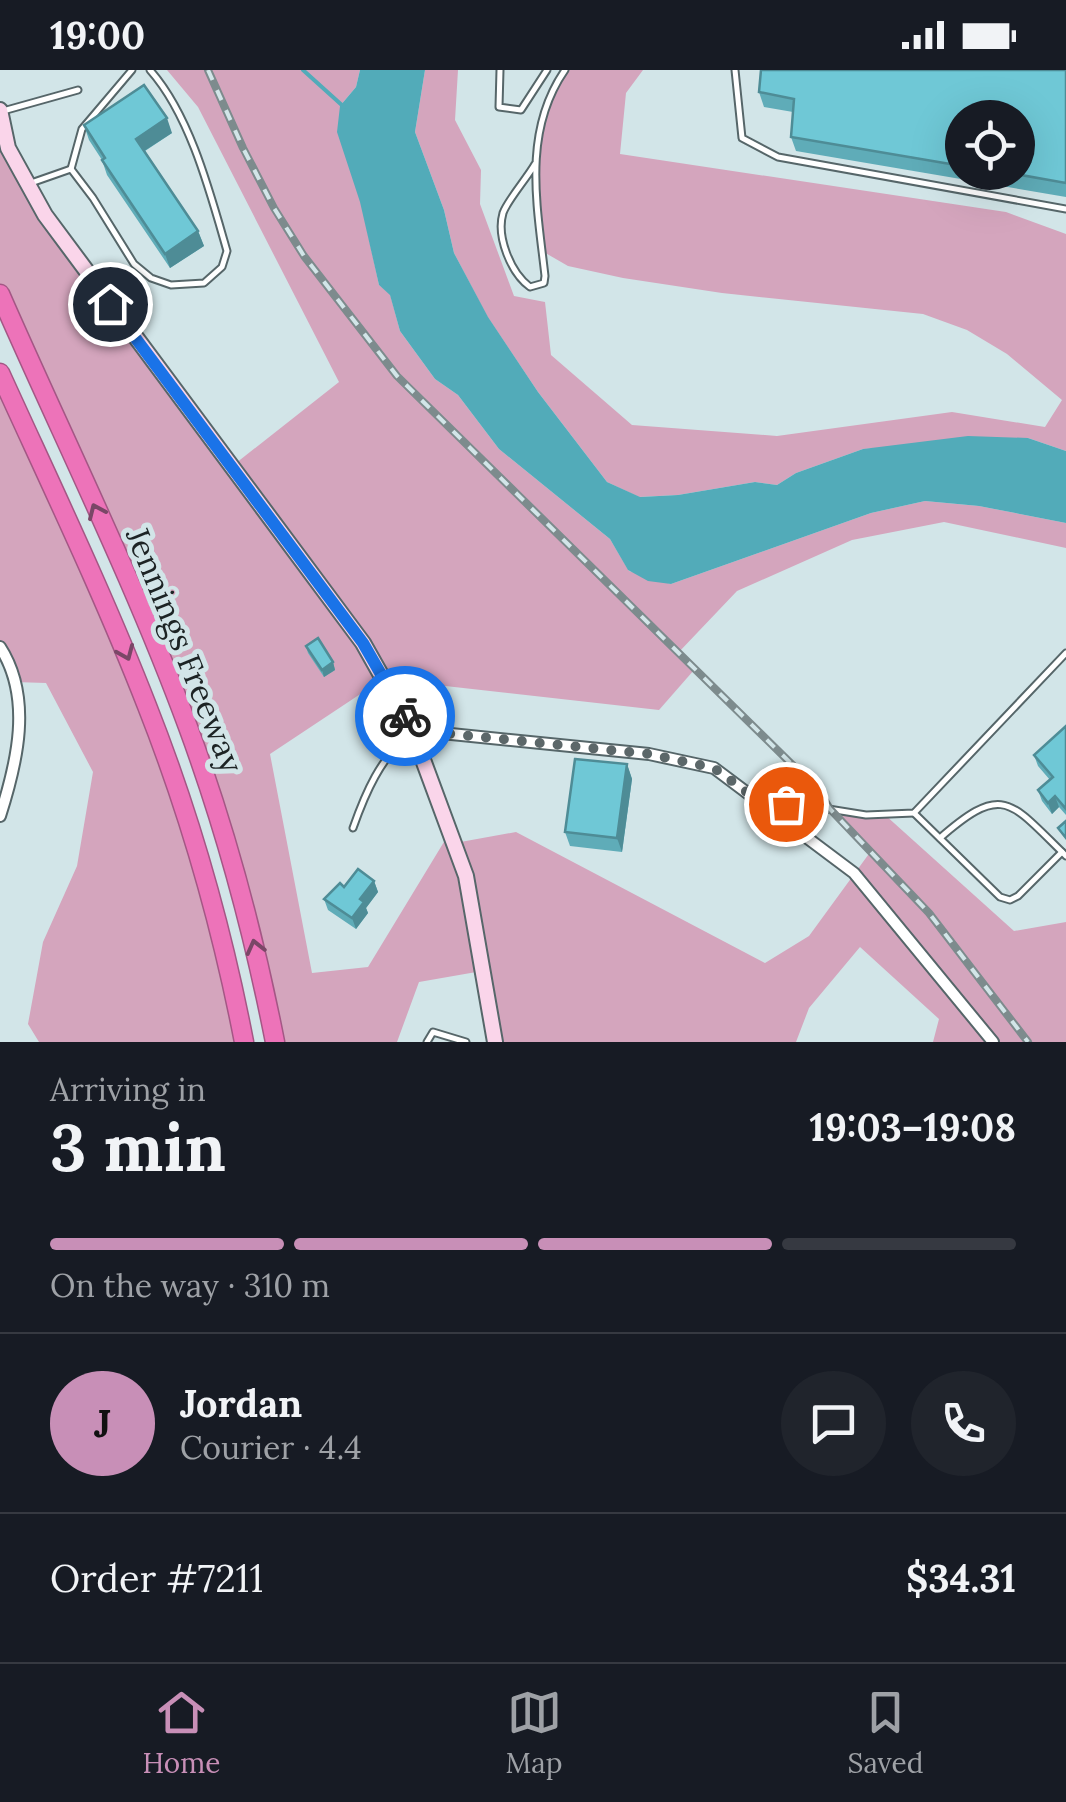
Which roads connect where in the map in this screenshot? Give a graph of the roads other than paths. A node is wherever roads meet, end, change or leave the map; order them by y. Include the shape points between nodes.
1 (132, 70) edge
2 (150, 70) edge
3 (500, 70) edge
4 (547, 70) edge
5 (565, 70) edge
6 (735, 70) edge
7 (78, 90) dead end
8 (0, 111) edge
9 (4, 150) edge
10 (534, 164) junction
11 (71, 169) junction
12 (28, 184) junction
13 (1066, 209) edge
14 (0, 294) edge
15 (0, 372) edge
16 (0, 647) edge
17 (1066, 654) edge
18 (412, 730) junction
19 (752, 796) junction
20 (914, 813) junction
21 (0, 816) edge
22 (353, 828) dead end
23 (940, 838) junction
24 (1064, 854) edge
25 (244, 1042) edge
26 (275, 1042) edge
27 (426, 1042) edge
28 (466, 1042) edge
29 (495, 1042) edge
30 (993, 1042) edge

1 - 11 lane via 82,129
2 - 11 lane via 183,122 226,250 222,268 204,283 170,285 151,278 134,264
3 - 4 lane via 500,107 521,110
5 - 10 lane via 542,110
6 - 13 lane via 742,138 778,157
7 - 8 lane
8 - 9 street
9 - 12 street
10 - 10 lane via 502,216 509,261 530,287 544,284 545,276
11 - 12 lane
12 - 18 street via 175,394 363,643
26 -> 14 highway, Jennings Freeway via 245,907 187,724
15 -> 25 highway, Jennings Freeway via 148,709 192,832
16 - 21 street via 14,682 20,746
17 - 20 lane
18 - 19 street via 649,754 714,768
18 - 22 lane via 378,768
18 - 29 street via 466,876
19 - 20 lane via 866,815
19 - 30 street via 854,874
20 - 23 lane
23 - 24 lane via 972,810 1007,806 1018,808
23 - 24 lane via 1010,900
27 - 28 lane via 432,1032

